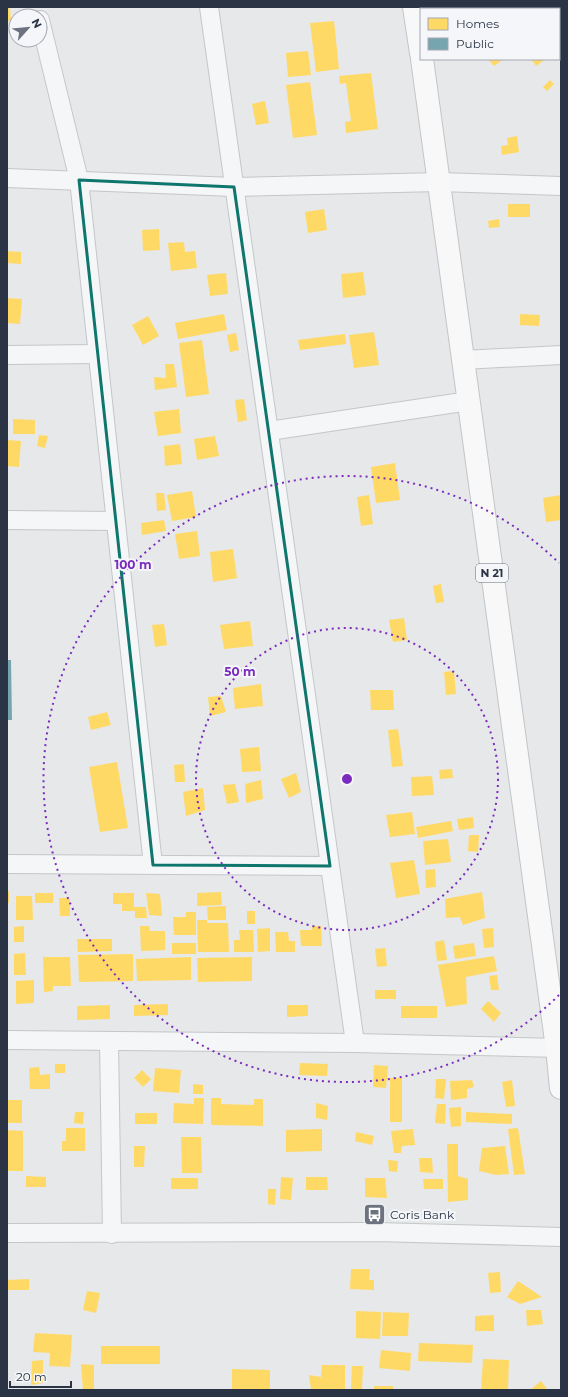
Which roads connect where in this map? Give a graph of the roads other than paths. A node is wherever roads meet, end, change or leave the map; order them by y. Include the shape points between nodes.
1 (209, 7) edge
2 (414, 7) edge
3 (420, 46) edge
4 (47, 48) edge
5 (422, 60) edge
6 (7, 178) edge
7 (79, 180) junction
8 (439, 182) junction
9 (561, 186) edge
10 (234, 187) junction
11 (98, 354) junction
12 (7, 355) edge
13 (561, 356) edge
14 (462, 360) junction
15 (469, 401) junction
16 (269, 431) junction
17 (7, 520) edge
18 (116, 521) junction
19 (7, 864) edge
20 (153, 865) junction
21 (330, 866) junction
22 (7, 1040) edge
23 (109, 1041) junction
24 (355, 1043) junction
25 (559, 1048) edge
26 (561, 1088) edge
27 (7, 1233) edge
28 (112, 1234) junction
29 (561, 1237) edge

1 - 10 street
2 - 3 main road
4 - 7 street
5 - 8 main road, N 21
6 - 7 street
7 - 10 street
7 - 11 street
8 - 9 street
8 - 10 street
8 - 14 main road, N 21
10 - 16 street
11 - 12 street
11 - 18 street
13 - 14 street
14 - 15 main road, N 21
15 - 16 street
15 - 25 main road, N 21
16 - 21 street
17 - 18 street
18 - 20 street
19 - 20 street
20 - 21 street
21 - 24 street
22 - 23 street
23 - 24 street
23 - 28 street
24 - 25 street
25 - 26 main road, N 21
27 - 28 street
28 - 29 street via 376,1232

